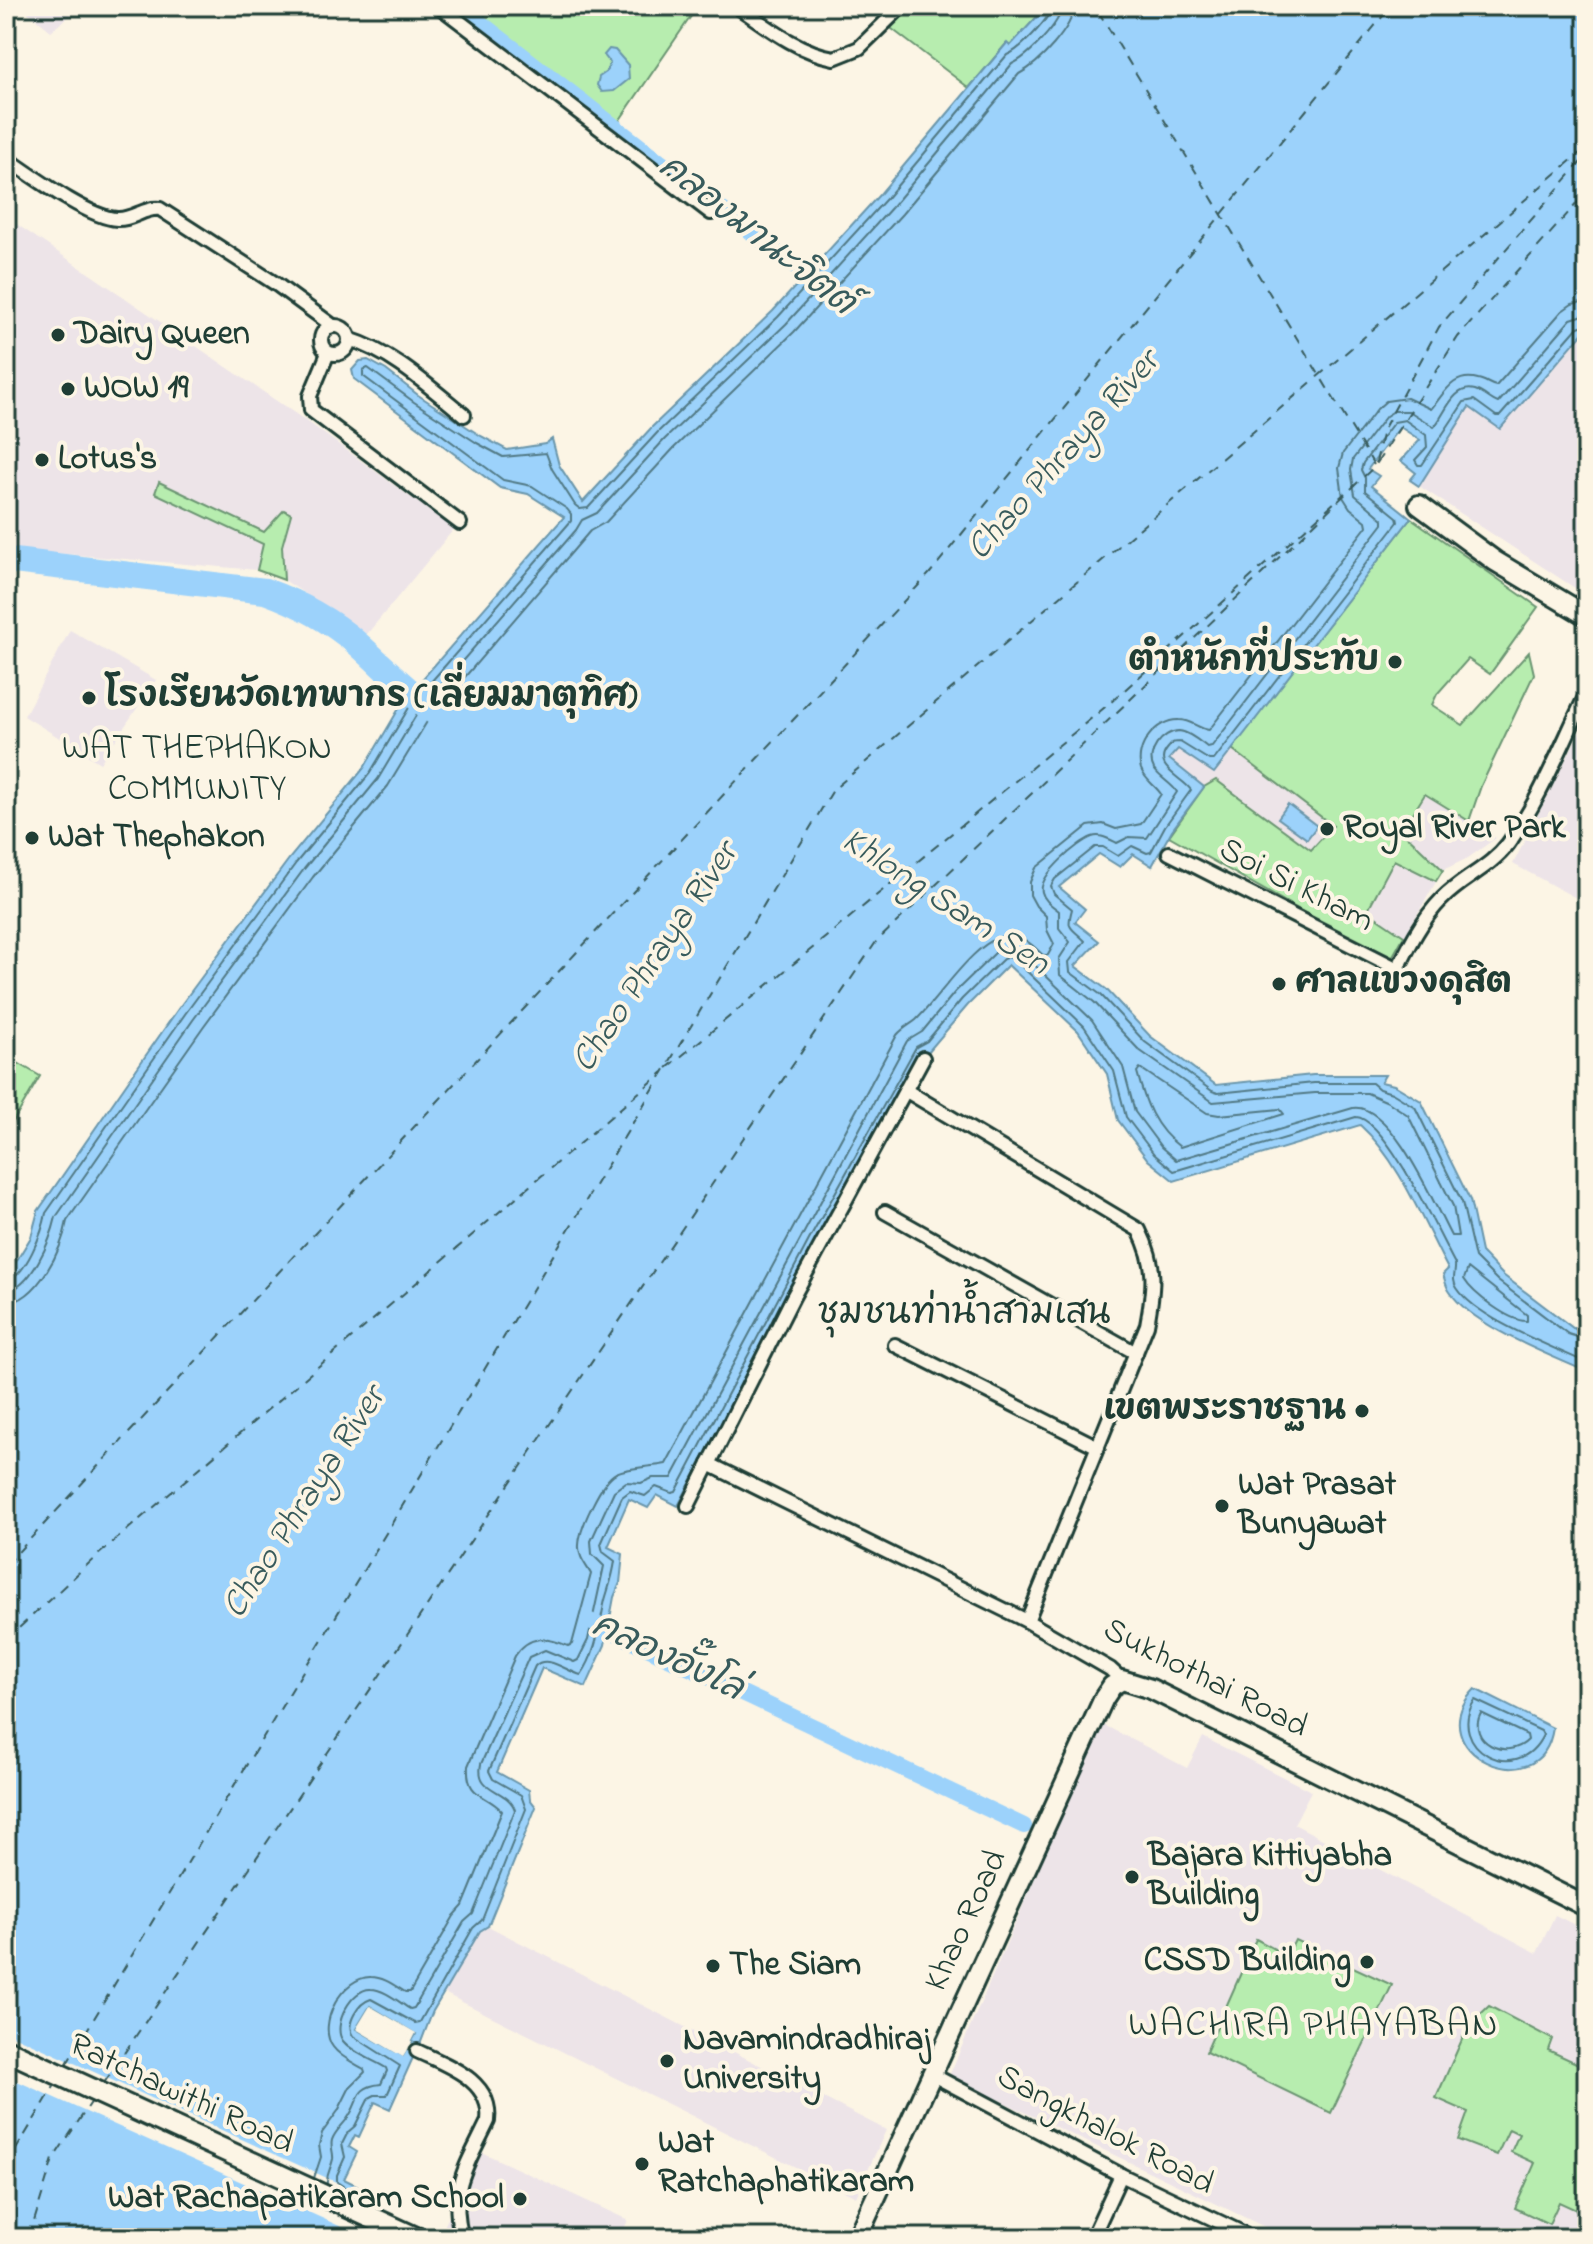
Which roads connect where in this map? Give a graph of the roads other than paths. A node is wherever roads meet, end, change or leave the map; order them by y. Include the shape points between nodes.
1 (439, 6) edge
2 (737, 6) edge
3 (902, 6) edge
4 (6, 158) edge
5 (711, 213) dead end
6 (333, 326) junction
7 (349, 339) junction
8 (328, 353) junction
9 (464, 415) dead end
10 (1419, 505) dead end
11 (460, 523) dead end
12 (1587, 616) edge
13 (1587, 693) edge
14 (1169, 853) dead end
15 (1398, 969) junction
16 (1389, 987) dead end
17 (923, 1058) dead end
18 (905, 1090) junction
19 (885, 1212) dead end
20 (895, 1345) dead end
21 (1136, 1353) junction
22 (1098, 1447) junction
23 (709, 1464) junction
24 (688, 1506) dead end
25 (1027, 1621) junction
26 (1122, 1680) junction
27 (1587, 1907) edge
28 (6, 2050) edge
29 (417, 2051) dead end
30 (931, 2074) junction
31 (1121, 2175) junction
32 (416, 2238) edge
33 (462, 2238) edge
34 (857, 2238) edge
35 (1092, 2238) edge
36 (1253, 2238) edge

1 - 5 street
2 - 3 street via 806,49 834,58 859,48
4 - 6 street via 65,198 109,218 160,209
6 - 7 street
6 - 8 street via 321,338
7 - 8 street via 344,351
7 - 9 street via 391,357
8 - 11 street via 310,396 311,410
10 - 12 street via 1495,561
13 - 15 street, Soi Si Kham via 1509,842 1426,917
14 - 15 street, Soi Si Kham
15 - 16 street, Soi Si Kham
17 - 18 street
18 - 21 street via 1139,1230 1151,1258 1154,1287
18 - 23 street
19 - 21 street
20 - 22 street
21 - 22 street
22 - 25 street
23 - 24 street
23 - 25 street, Sukhothai Road
25 - 26 street, Sukhothai Road
26 - 27 street, Sukhothai Road via 1151,1689
26 - 30 street, Khao Road via 1104,1698
28 - 32 main road, Ratchawithi Road
29 - 33 street via 469,2077 490,2110 459,2182 455,2202
30 - 31 street, Sangkhalok Road
30 - 34 street, Khao Road
31 - 35 street
31 - 36 street, Sangkhalok Road

